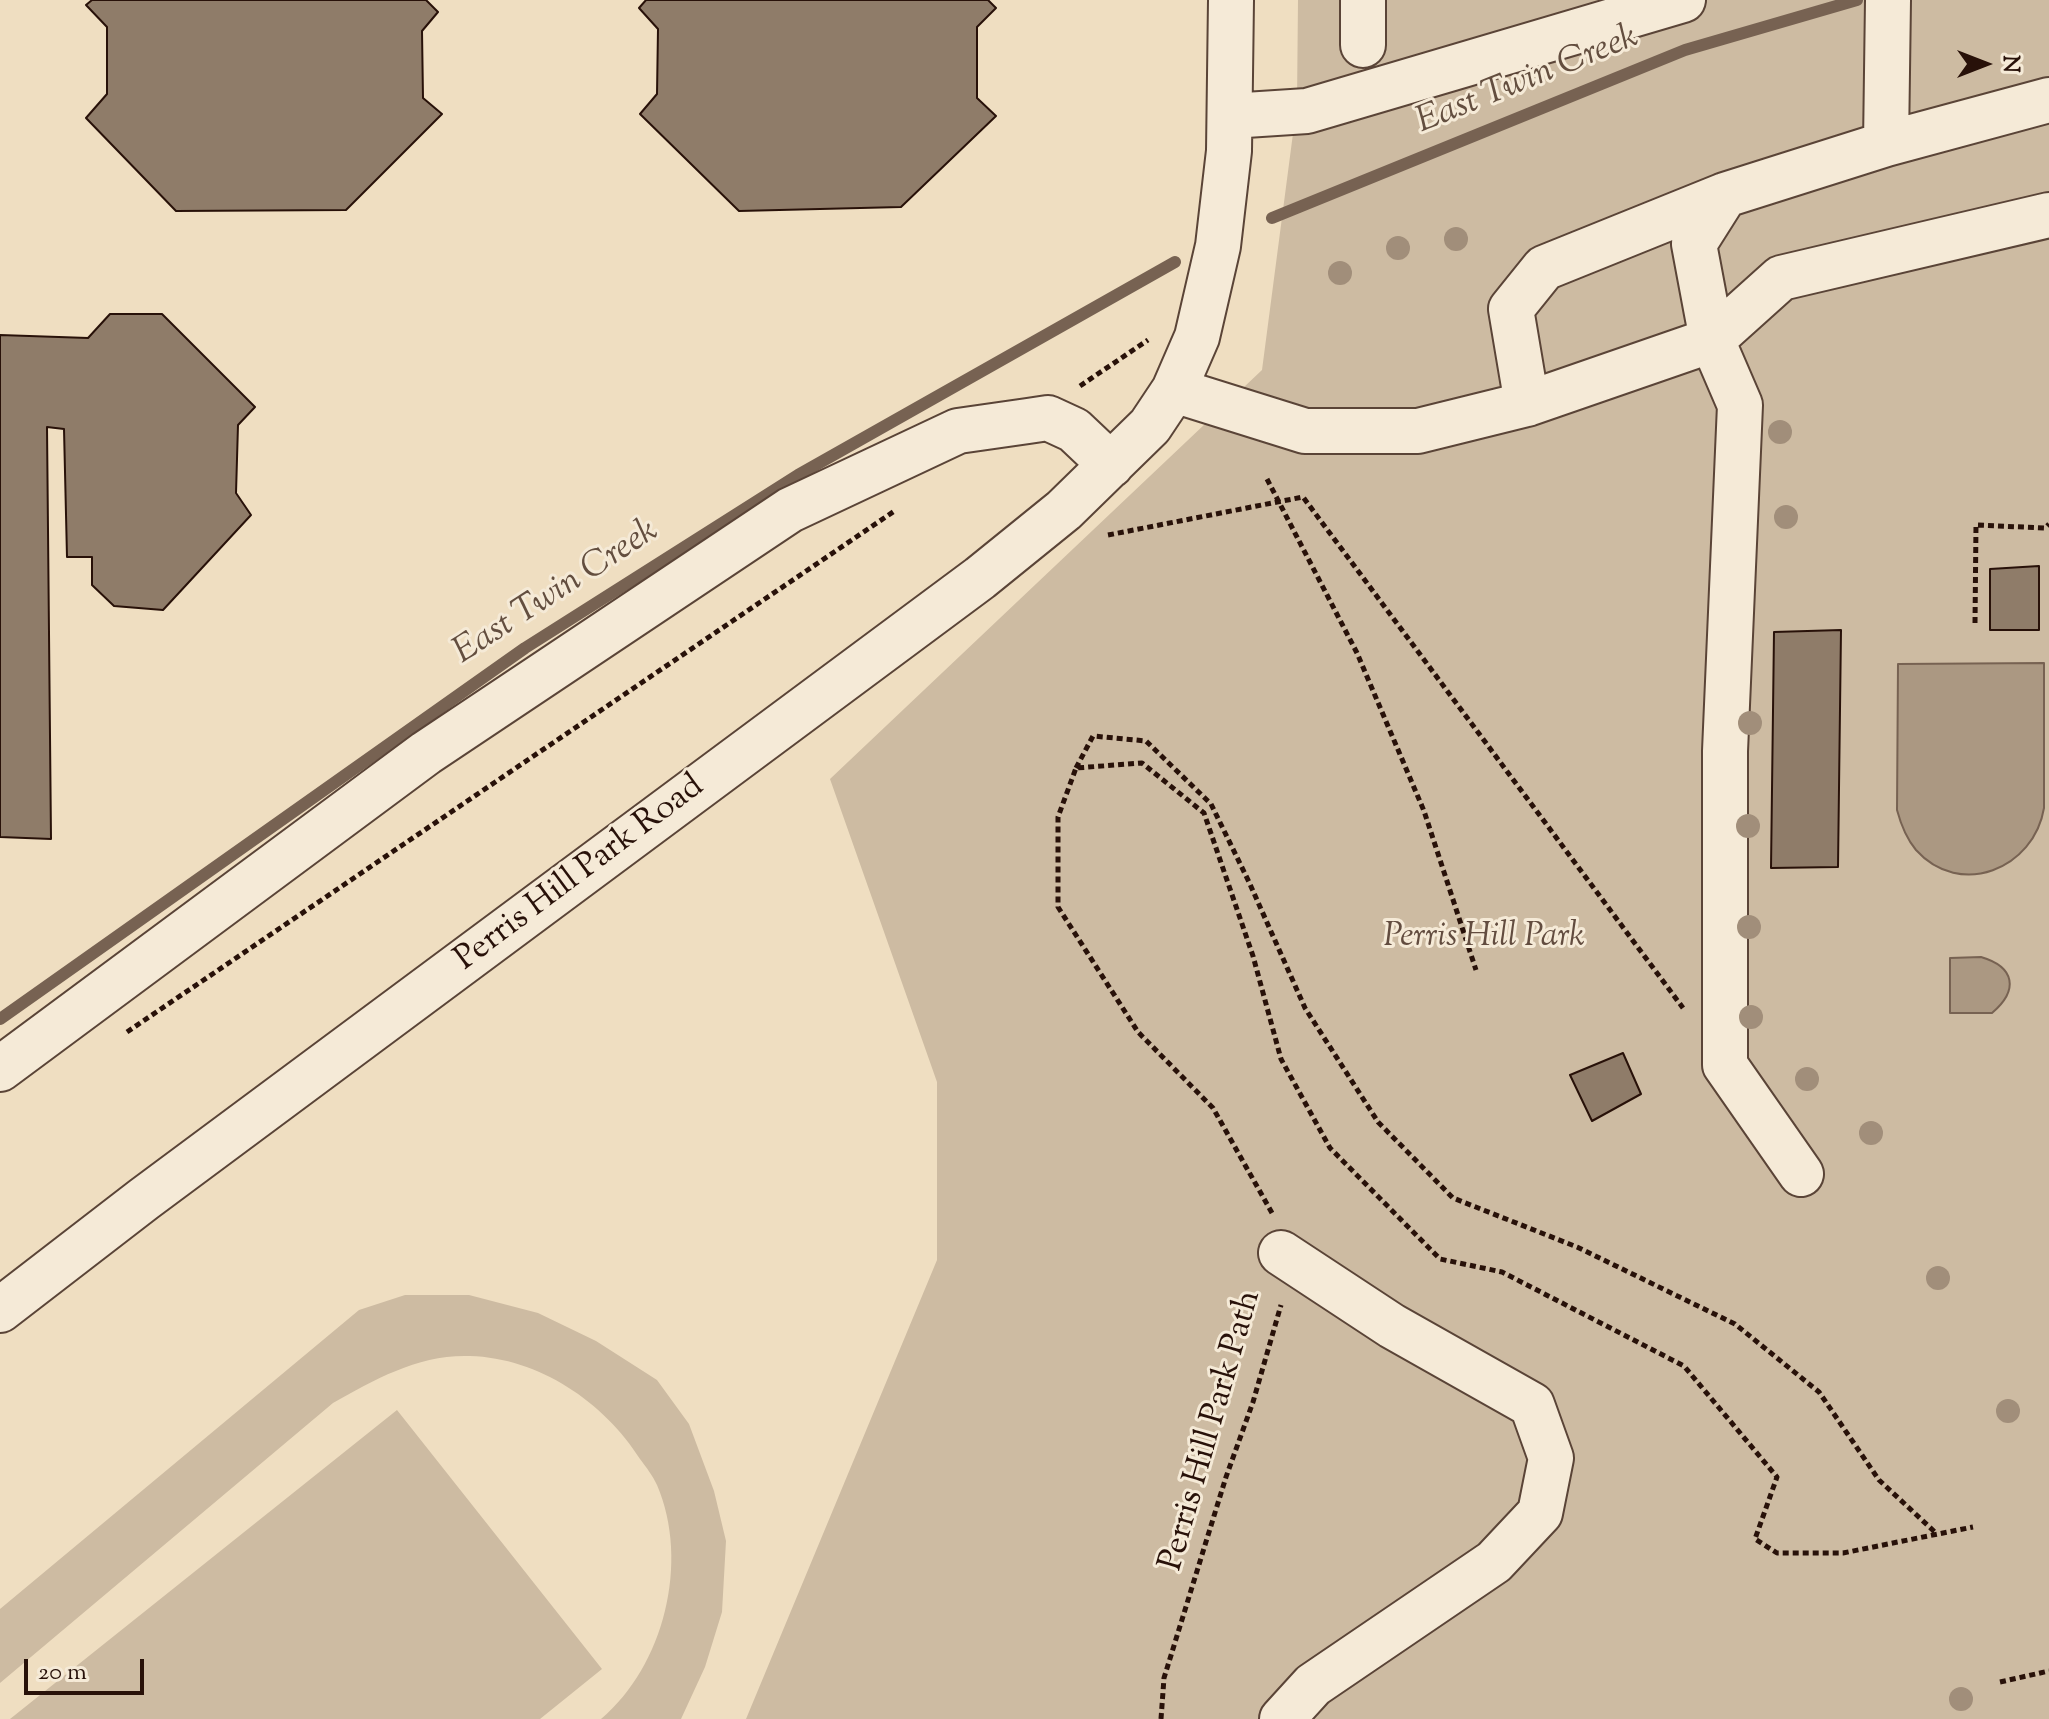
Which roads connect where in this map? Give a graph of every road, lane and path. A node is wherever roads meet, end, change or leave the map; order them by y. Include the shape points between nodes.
1 (1231, 0) edge
2 (1363, 0) edge
3 (1683, 0) edge
4 (1888, 16) edge
5 (1363, 45) dead end
6 (2049, 100) edge
7 (1230, 133) junction
8 (1886, 144) junction
9 (1725, 195) junction
10 (2049, 215) edge
11 (1712, 340) junction
12 (1174, 390) junction
13 (1527, 404) junction
14 (1111, 465) junction
15 (1267, 479) dead end
16 (1279, 502) junction
17 (2049, 524) edge
18 (1108, 535) dead end
19 (1975, 623) dead end
20 (1076, 768) junction
21 (1476, 970) dead end
22 (1687, 1014) dead end
23 (0, 1069) edge
24 (1801, 1174) dead end
25 (1281, 1253) junction
26 (0, 1310) edge
27 (1973, 1527) dead end
28 (1938, 1534) junction
29 (2049, 1671) edge
30 (2000, 1682) dead end
31 (1161, 1719) edge
32 (1282, 1719) edge

1 - 7 street, Perris Hill Park Road
2 - 5 street
3 - 7 street
4 - 8 street
6 - 8 street
7 - 12 street, Perris Hill Park Road via 1218,246 1197,337
8 - 9 street
9 - 11 street via 1694,244
9 - 13 street via 1544,268 1511,309
10 - 11 street via 1781,278
11 - 13 street
11 - 24 street via 1740,405 1725,751 1725,1065
12 - 13 street via 1305,431 1418,431
12 - 14 street, Perris Hill Park Road via 1150,426
14 - 23 street via 1074,430 1048,418 958,431 790,510 426,753
14 - 26 street, Perris Hill Park Road via 1050,524 980,578
15 - 16 path
16 - 18 path
16 - 21 path via 1357,653 1424,811
16 - 22 path via 1303,497
17 - 19 path via 1976,525
20 - 25 path, Perris Hill Park Path via 1058,817 1058,907 1138,1032 1213,1108 1281,1228
20 - 28 path, Perris Hill Park Path via 1093,736 1146,741 1211,804 1305,1008 1378,1122 1453,1198 1577,1247 1735,1324 1819,1392 1879,1480
20 - 28 path via 1142,763 1204,813 1253,956 1281,1059 1330,1148 1440,1259 1502,1272 1684,1366 1777,1477 1755,1539 1777,1553 1843,1553
25 - 31 path, Perris Hill Park Path via 1281,1308 1164,1678
25 - 32 street via 1392,1326 1532,1405 1551,1458 1540,1513 1494,1562 1313,1685
27 - 28 path
29 - 30 path

